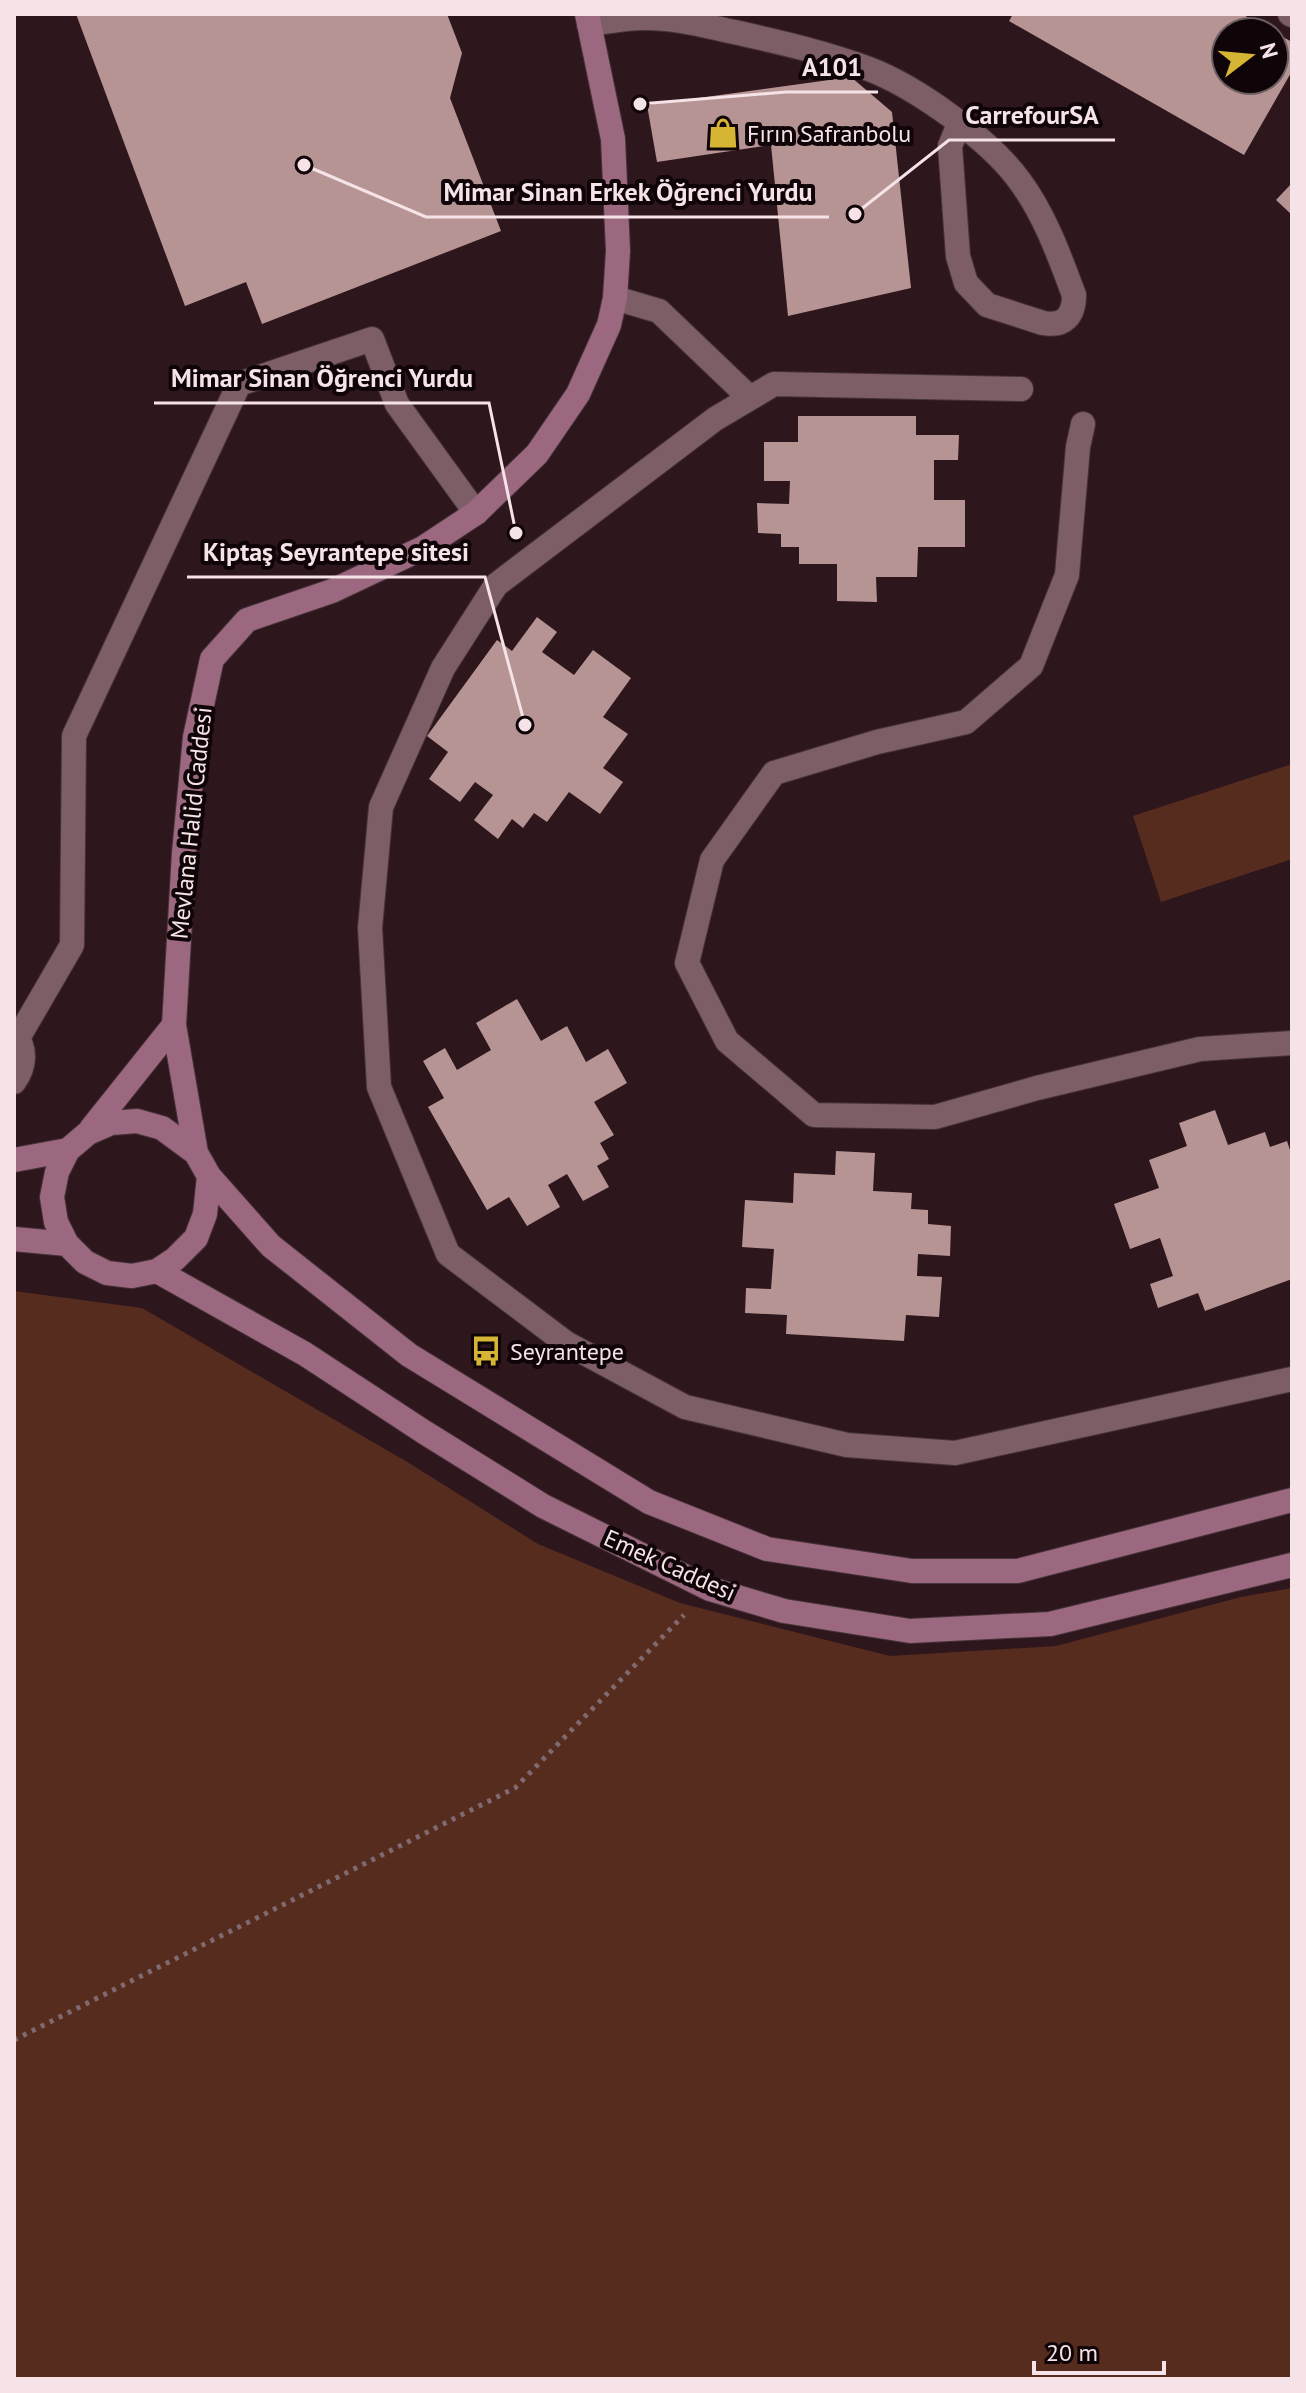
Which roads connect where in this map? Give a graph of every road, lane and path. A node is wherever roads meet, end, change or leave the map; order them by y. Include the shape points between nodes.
1 (588, 19) edge
2 (959, 124) junction
3 (615, 298) junction
4 (1021, 389) dead end
5 (750, 398) junction
6 (1083, 424) dead end
7 (476, 513) junction
8 (174, 1025) junction
9 (16, 1036) edge
10 (1292, 1043) edge
11 (14, 1082) edge
12 (88, 1133) junction
13 (68, 1150) junction
14 (196, 1153) junction
15 (14, 1160) edge
16 (209, 1176) junction
17 (14, 1239) edge
18 (67, 1244) junction
19 (157, 1271) junction
20 (1292, 1379) edge
21 (1292, 1500) edge
22 (1292, 1565) edge
23 (710, 1589) junction
24 (14, 2040) edge

1 - 2 lane via 645,18 787,44 870,70
1 - 3 street, Mevlana Halid Caddesi via 613,139
2 - 2 lane via 998,157 1038,207 1074,295 1074,307 1062,323 1043,323 987,305 966,283 958,256 950,146
3 - 5 lane via 659,311
3 - 7 street, Mevlana Halid Caddesi via 609,325 578,394 537,454
4 - 5 lane via 774,384
5 - 20 lane via 496,585 443,668 381,807 370,928 379,1087 448,1254 566,1343 685,1407 847,1445 955,1453
6 - 10 lane via 1067,575 1031,666 966,722 774,773 712,860 687,963 727,1041 814,1115 935,1117 1200,1049
7 - 8 street, Mevlana Halid Caddesi via 423,548 332,591 247,620 212,659 195,737
7 - 9 lane via 397,404 372,339 239,384 74,736 72,945
8 - 12 street
8 - 14 street, Mevlana Halid Caddesi
9 - 11 lane via 23,1063
12 - 13 street, Emek Caddesi
12 - 14 street, Emek Caddesi via 111,1123 137,1121 162,1128
13 - 15 street, Emek Caddesi
13 - 18 street, Emek Caddesi via 52,1197
14 - 16 street, Emek Caddesi
16 - 19 street via 196,1238
16 - 21 street, Emek Caddesi via 271,1246 409,1355 649,1502 767,1549 912,1571 1018,1571
17 - 18 street
18 - 19 street via 85,1262 107,1273
19 - 23 street, Emek Caddesi via 305,1354 543,1506
22 - 23 street, Emek Caddesi via 1050,1624 910,1631 784,1611
23 - 24 path via 515,1788

